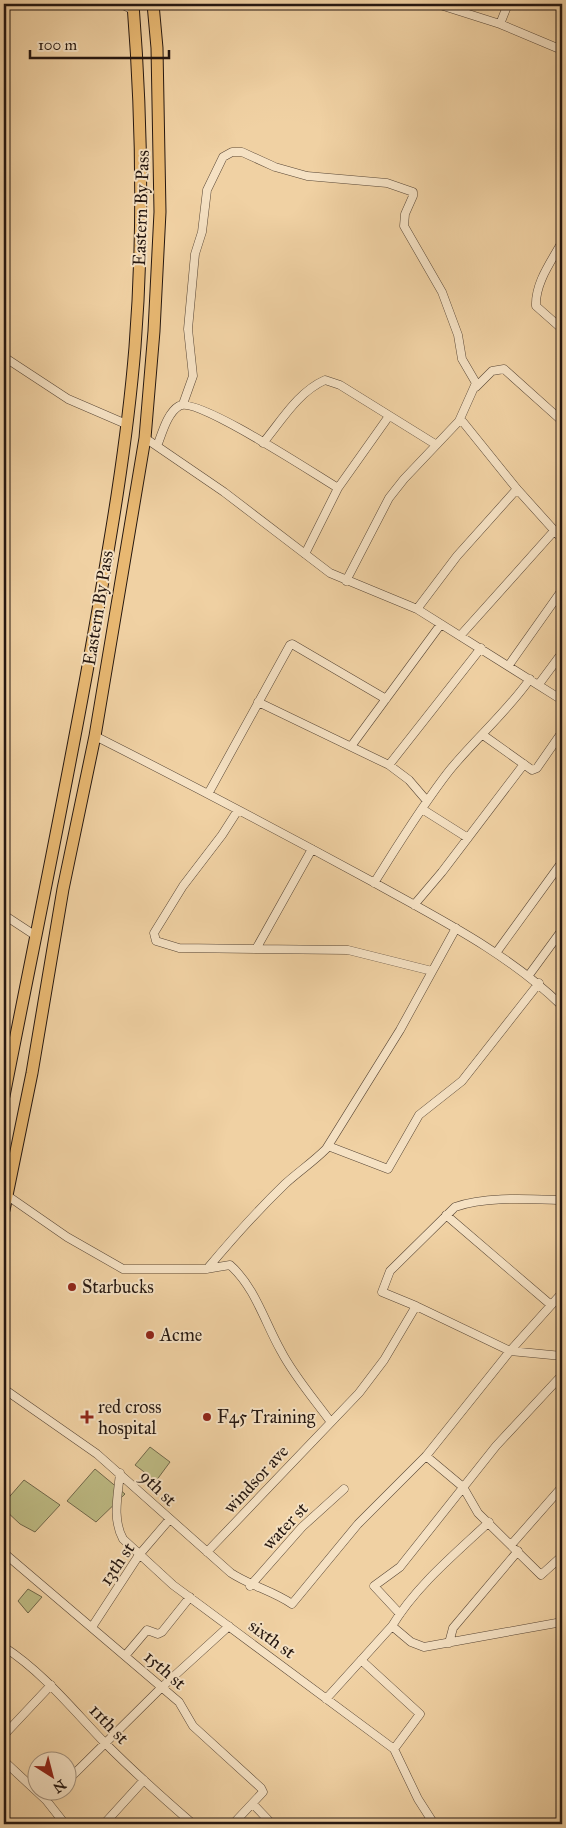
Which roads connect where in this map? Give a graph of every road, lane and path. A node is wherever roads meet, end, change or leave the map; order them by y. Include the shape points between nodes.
1 (121, 4) edge
2 (153, 4) edge
3 (442, 4) edge
4 (508, 4) edge
5 (133, 7) edge
6 (500, 24) junction
7 (561, 46) edge
8 (562, 242) edge
9 (562, 329) edge
10 (4, 357) edge
11 (476, 387) junction
12 (183, 404) junction
13 (389, 416) junction
14 (459, 421) junction
15 (562, 421) edge
16 (126, 424) junction
17 (145, 438) junction
18 (264, 443) junction
19 (435, 444) junction
20 (157, 446) junction
21 (338, 488) junction
22 (517, 489) junction
23 (554, 531) junction
24 (562, 539) edge
25 (305, 554) junction
26 (346, 581) junction
27 (562, 590) edge
28 (417, 609) junction
29 (441, 624) junction
30 (460, 636) junction
31 (481, 648) junction
32 (562, 653) edge
33 (509, 665) junction
34 (530, 679) junction
35 (539, 684) junction
36 (386, 699) junction
37 (562, 700) edge
38 (258, 702) junction
39 (562, 732) edge
40 (483, 735) junction
41 (95, 736) junction
42 (352, 746) junction
43 (524, 764) junction
44 (389, 765) junction
45 (208, 794) junction
46 (427, 801) junction
47 (422, 808) junction
48 (238, 810) junction
49 (468, 838) junction
50 (312, 849) junction
51 (562, 862) edge
52 (374, 883) junction
53 (414, 905) junction
54 (4, 915) edge
55 (456, 928) junction
56 (562, 930) edge
57 (36, 936) junction
58 (256, 948) junction
59 (496, 953) junction
60 (432, 971) junction
61 (529, 975) junction
62 (539, 983) junction
63 (562, 1006) edge
64 (4, 1096) edge
65 (328, 1146) junction
66 (5, 1194) edge
67 (562, 1200) edge
68 (4, 1210) edge
69 (446, 1215) junction
70 (206, 1270) junction
71 (562, 1293) edge
72 (551, 1305) junction
73 (416, 1306) junction
74 (510, 1351) junction
75 (562, 1356) edge
76 (562, 1375) edge
77 (4, 1389) edge
78 (330, 1421) junction
79 (426, 1456) junction
80 (120, 1473) junction
81 (463, 1487) junction
82 (344, 1489) dead end
83 (562, 1489) edge
84 (169, 1520) junction
85 (489, 1522) junction
86 (510, 1545) junction
87 (518, 1551) junction
88 (4, 1552) edge
89 (207, 1552) junction
90 (139, 1555) junction
91 (562, 1556) edge
92 (250, 1586) junction
93 (190, 1597) junction
94 (400, 1614) junction
95 (562, 1622) edge
96 (229, 1626) junction
97 (392, 1626) junction
98 (92, 1627) junction
99 (448, 1643) junction
100 (4, 1647) edge
101 (125, 1656) junction
102 (361, 1660) junction
103 (51, 1685) junction
104 (162, 1687) junction
105 (326, 1699) junction
106 (4, 1735) edge
107 (106, 1743) junction
108 (394, 1749) junction
109 (4, 1761) edge
110 (78, 1770) edge
111 (144, 1780) junction
112 (28, 1783) edge
113 (46, 1800) edge
114 (252, 1804) junction
115 (65, 1824) edge
116 (104, 1824) edge
117 (193, 1824) edge
118 (233, 1824) edge
119 (272, 1824) edge
120 (434, 1824) edge

1 - 5 street
2 - 17 main road, Eastern By Pass via 158,68 160,212
3 - 6 street
4 - 6 street
5 - 16 main road, Eastern By Pass via 142,143 142,212 135,349
6 - 7 street
8 - 9 street via 535,295 536,306
10 - 16 street via 68,399
11 - 12 street via 462,359 458,335 442,292 404,226 404,214 413,192 386,183 307,176 242,152 232,152 218,165 203,207 188,316 193,376
11 - 14 street
11 - 15 street via 492,371 504,369
12 - 18 street via 202,409
12 - 20 street via 173,412
13 - 18 street via 340,385 326,380 312,386 300,398
13 - 19 street
13 - 21 street
14 - 19 street
14 - 22 street
16 - 57 main road, Eastern By Pass via 119,494
17 - 20 street
17 - 41 main road, Eastern By Pass
18 - 21 street
19 - 26 street via 389,498
20 - 25 street
21 - 25 street
22 - 23 street
22 - 28 street via 457,556
23 - 24 street
23 - 30 street
25 - 26 street
26 - 28 street
27 - 33 street
28 - 29 street
29 - 30 street
29 - 36 street
30 - 31 street
31 - 33 street
31 - 44 street
32 - 35 street
33 - 34 street
34 - 35 street
34 - 40 street
35 - 37 street
36 - 38 street via 291,644
36 - 42 street
38 - 42 street
38 - 45 street
39 - 43 street via 538,768 532,770
40 - 43 street
40 - 46 street via 450,770
41 - 45 street
41 - 66 main road, Eastern By Pass via 63,890 32,1073
42 - 44 street
43 - 49 street
44 - 46 street via 409,780
45 - 48 street
46 - 47 street
47 - 49 street
47 - 52 street
48 - 50 street
48 - 58 street via 183,886 154,937 161,944 179,948
49 - 53 street
50 - 52 street
50 - 58 street
51 - 59 street
52 - 53 street
53 - 55 street
54 - 57 street
55 - 59 street
55 - 60 street
56 - 61 street
57 - 64 main road, Eastern By Pass
58 - 60 street via 348,950
59 - 61 street
60 - 65 street via 400,1030
61 - 62 street
62 - 63 street
62 - 65 street via 462,1081 419,1115 388,1169
65 - 70 street via 244,1224
66 - 68 main road, Eastern By Pass
66 - 70 street via 123,1269
67 - 69 street via 465,1203
69 - 72 street
69 - 73 street via 387,1276 382,1292
70 - 78 street via 230,1265 238,1272 282,1353
71 - 72 street
72 - 74 street
73 - 74 street
73 - 78 street, windsor ave via 384,1360 359,1393
74 - 75 street
74 - 79 street
76 - 81 street
77 - 80 street, 9th st
78 - 89 street, windsor ave
79 - 81 street
79 - 92 street, 9th st via 358,1524 292,1604 280,1596
80 - 84 street, 9th st
80 - 90 street, sixth st via 117,1530
81 - 85 street via 478,1513
81 - 94 street via 400,1567 374,1586
82 - 92 street, water st via 302,1527
83 - 86 street
84 - 89 street, 9th st
84 - 90 street, 13th st
85 - 86 street
85 - 94 street via 437,1572
86 - 87 street
87 - 91 street via 541,1575
87 - 99 street via 453,1628
88 - 98 street, 15th st
89 - 92 street, 9th st
90 - 93 street, sixth st
90 - 98 street, 13th st
93 - 96 street, sixth st
93 - 101 street via 162,1632 158,1634 147,1630
94 - 97 street
95 - 99 street
96 - 104 street
96 - 105 street, sixth st
97 - 99 street via 424,1648
97 - 102 street
98 - 101 street, 15th st
100 - 103 street, 11th st
101 - 104 street, 15th st
102 - 105 street
102 - 108 street via 420,1712 420,1718
103 - 106 street
103 - 107 street, 11th st
104 - 107 street
104 - 114 street, 15th st via 179,1702 193,1726 261,1788 263,1792
105 - 108 street, sixth st
107 - 110 street
107 - 111 street, 11th st
108 - 120 street, sixth st
109 - 112 street
111 - 116 street
111 - 117 street, 11th st
113 - 115 street
114 - 118 street, 15th st
114 - 119 street

